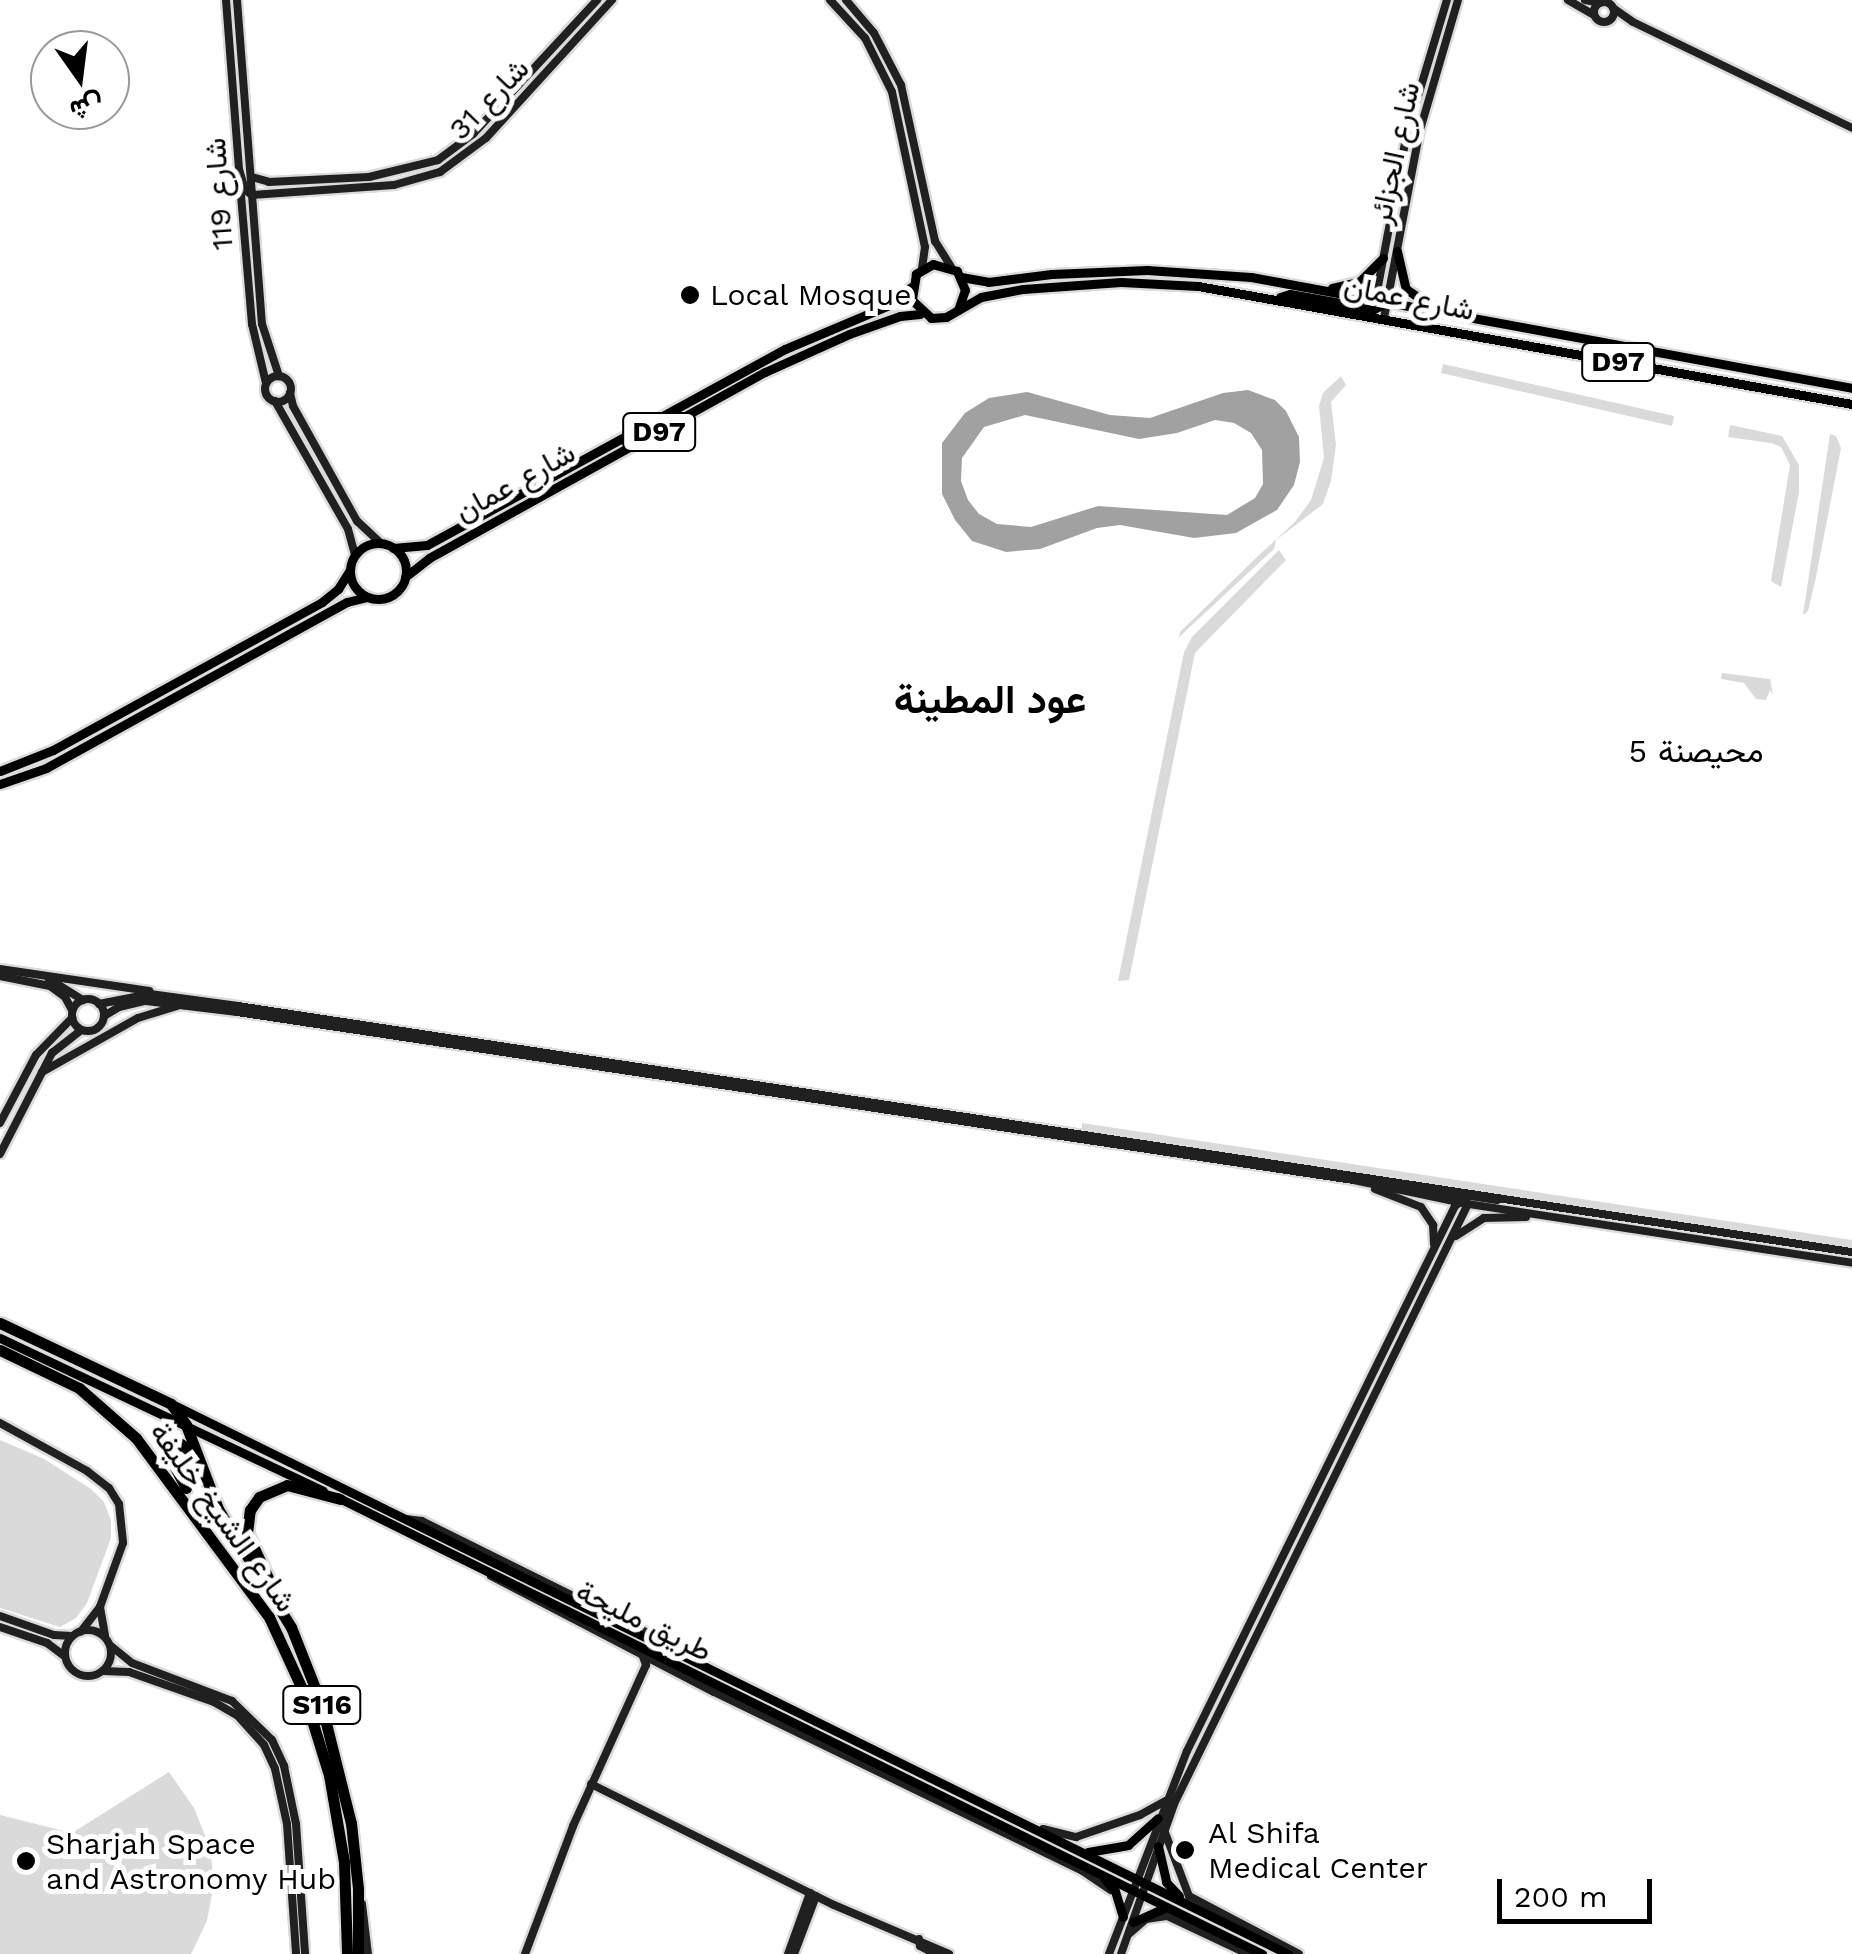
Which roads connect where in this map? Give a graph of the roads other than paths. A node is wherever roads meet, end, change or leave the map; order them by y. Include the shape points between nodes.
1 (226, 0) edge
2 (237, 0) edge
3 (610, 0) edge
4 (830, 0) edge
5 (846, 0) edge
6 (1447, 0) edge
7 (1458, 0) edge
8 (1568, 0) edge
9 (1585, 0) edge
10 (595, 1) edge
11 (1600, 2) junction
12 (1614, 8) junction
13 (1596, 17) junction
14 (1611, 20) junction
15 (1633, 22) junction
16 (230, 54) junction
17 (242, 73) junction
18 (1852, 131) edge
19 (239, 169) junction
20 (380, 176) junction
21 (252, 177) junction
22 (348, 189) junction
23 (252, 195) junction
24 (1397, 251) junction
25 (1382, 258) junction
26 (951, 267) junction
27 (922, 269) junction
28 (961, 276) junction
29 (911, 287) junction
30 (1319, 290) junction
31 (958, 310) junction
32 (1379, 310) junction
33 (1448, 314) junction
34 (925, 315) junction
35 (1474, 319) junction
36 (279, 376) junction
37 (266, 383) junction
38 (1852, 388) edge
39 (290, 393) junction
40 (275, 402) junction
41 (1849, 402) edge
42 (380, 543) junction
43 (393, 548) junction
44 (355, 554) junction
45 (350, 570) junction
46 (405, 577) junction
47 (367, 596) junction
48 (0, 772) edge
49 (0, 784) edge
50 (0, 973) edge
51 (34, 974) junction
52 (158, 994) junction
53 (83, 1000) junction
54 (99, 1004) junction
55 (186, 1006) junction
56 (72, 1014) junction
57 (104, 1016) junction
58 (81, 1030) junction
59 (42, 1072) junction
60 (0, 1123) edge
61 (0, 1154) edge
62 (1349, 1174) junction
63 (1368, 1183) junction
64 (1464, 1199) junction
65 (1581, 1216) junction
66 (1444, 1251) junction
67 (1852, 1252) edge
68 (1432, 1254) junction
69 (1852, 1263) edge
70 (0, 1324) edge
71 (0, 1338) edge
72 (0, 1350) edge
73 (0, 1358) edge
74 (171, 1404) junction
75 (106, 1411) junction
76 (0, 1423) edge
77 (186, 1425) junction
78 (207, 1482) junction
79 (340, 1498) junction
80 (236, 1568) junction
81 (484, 1570) junction
82 (100, 1607) junction
83 (279, 1607) junction
84 (0, 1616) edge
85 (0, 1626) edge
86 (77, 1633) junction
87 (105, 1636) junction
88 (111, 1646) junction
89 (642, 1654) junction
90 (65, 1658) junction
91 (657, 1662) junction
92 (646, 1665) junction
93 (103, 1671) junction
94 (719, 1690) junction
95 (783, 1717) junction
96 (790, 1728) junction
97 (591, 1784) junction
98 (960, 1792) junction
99 (1164, 1801) junction
100 (1158, 1818) junction
101 (1164, 1829) junction
102 (1158, 1846) junction
103 (1081, 1851) junction
104 (1099, 1872) junction
105 (791, 1884) junction
106 (1139, 1886) junction
107 (358, 1888) junction
108 (813, 1895) junction
109 (1117, 1896) junction
110 (834, 1905) junction
111 (1166, 1907) junction
112 (1192, 1908) junction
113 (1128, 1919) junction
114 (801, 1928) junction
115 (1235, 1929) junction
116 (1128, 1937) junction
117 (1261, 1937) junction
118 (919, 1939) junction
119 (296, 1954) edge
120 (305, 1954) edge
121 (347, 1954) edge
122 (358, 1954) edge
123 (368, 1954) edge
124 (525, 1954) edge
125 (791, 1954) edge
126 (935, 1954) edge
127 (949, 1954) edge
128 (1109, 1954) edge
129 (1121, 1954) edge
130 (1248, 1954) edge
131 (1262, 1954) edge
132 (1288, 1954) edge
133 (1299, 1954) edge

1 - 16 street, شارع 119
2 - 17 street, شارع 119
3 - 22 street, شارع 31 via 459,161 406,183
4 - 27 street via 871,47 896,104 925,246
5 - 26 street via 901,86 935,240
6 - 25 street, شارع الجزائر via 1419,86
7 - 24 street, شارع الجزائر via 1428,97
8 - 13 street
9 - 11 street
10 - 20 street, شارع 31 via 461,146 421,167
11 - 12 street
11 - 13 street
12 - 14 street
12 - 15 street
13 - 14 street
14 - 15 street
15 - 18 street
16 - 17 street via 237,51
16 - 19 street, شارع 119
17 - 21 street, شارع 119
19 - 23 street
19 - 37 street, شارع 119 via 252,324
20 - 21 street, شارع 31 via 269,182
20 - 22 street via 348,181
21 - 23 street, شارع 119
22 - 23 street, شارع 31
23 - 36 street, شارع 119 via 262,324
24 - 32 street, شارع الجزائر
24 - 33 main road via 1406,289
25 - 30 main road via 1359,282
25 - 32 street, شارع الجزائر
26 - 27 main road
26 - 28 main road
27 - 29 main road
28 - 30 main road, شارع عمان / D97 via 988,282 1164,270
28 - 31 main road via 965,297
29 - 34 main road
29 - 43 main road, شارع عمان / D97 via 894,303 785,349 427,545
30 - 32 main road, شارع عمان / D97
31 - 32 main road, شارع عمان / D97 via 988,295 1104,282 1198,286
31 - 34 main road
32 - 33 main road, شارع عمان / D97
32 - 35 main road
32 - 41 main road, شارع عمان / D97
33 - 35 main road, شارع عمان / D97
34 - 46 main road, شارع عمان / D97 via 871,326 775,367 424,560
35 - 38 main road, شارع عمان / D97
36 - 37 street
36 - 39 street via 289,382
37 - 40 street
39 - 40 street
39 - 42 street via 357,521
40 - 44 street via 348,529
42 - 43 main road
42 - 44 main road
43 - 46 main road
44 - 45 main road
45 - 47 main road via 356,589
45 - 48 main road via 327,599 50,752
46 - 47 main road via 388,597
47 - 49 main road via 46,768
50 - 51 street
50 - 56 street via 50,986
51 - 52 street
51 - 53 street
52 - 54 street
52 - 62 street
53 - 54 street
53 - 56 street
54 - 57 street
55 - 57 street via 138,1002
55 - 59 street via 145,1014
55 - 63 street
56 - 58 street
56 - 60 street via 36,1055
57 - 58 street via 96,1029
58 - 59 street via 58,1046
59 - 61 street
62 - 64 street
62 - 65 street
63 - 64 street
63 - 68 street via 1425,1211 1434,1233
64 - 65 street
64 - 66 street
64 - 68 street
65 - 66 street via 1484,1218
65 - 67 street
65 - 69 street
66 - 101 street
68 - 99 street
70 - 74 highway
71 - 77 main road, طريق مليحة
72 - 75 highway, شارع الشيخ خليفة / S116 via 71,1384
73 - 75 highway
74 - 77 highway, شارع الشيخ خليفة / S116
74 - 98 main road, طريق مليحة
75 - 80 highway, شارع الشيخ خليفة / S116 via 151,1453
76 - 82 street via 72,1461 115,1495 124,1533
77 - 78 highway, شارع الشيخ خليفة / S116
77 - 79 main road, طريق مليحة
78 - 80 highway via 189,1446 176,1444 168,1462
78 - 83 highway, شارع الشيخ خليفة / S116
79 - 81 main road, طريق مليحة
79 - 83 highway via 287,1485 265,1492 250,1510 248,1540
80 - 121 highway, شارع الشيخ خليفة / S116 via 282,1640 320,1740 341,1838
81 - 89 street
81 - 94 main road, طريق مليحة
82 - 86 street
82 - 87 street
83 - 107 highway, شارع الشيخ خليفة / S116 via 301,1649 334,1746
84 - 86 street via 54,1635
85 - 90 street via 53,1646
86 - 87 street
86 - 90 street
87 - 88 street
88 - 93 street
88 - 120 street via 132,1663 232,1700 272,1740 296,1824
89 - 91 street
89 - 92 street
90 - 93 street via 77,1674
91 - 92 street
91 - 94 street
92 - 97 street
93 - 119 street via 129,1672 214,1702 256,1734 275,1769 285,1814
94 - 95 main road, طريق مليحة
94 - 96 street
95 - 96 main road
95 - 104 main road, طريق مليحة
96 - 109 street via 1081,1870
97 - 105 street
97 - 124 street
98 - 99 street via 1067,1838
98 - 103 main road, طريق مليحة
99 - 100 street
100 - 103 main road via 1128,1845
100 - 106 street
101 - 102 street
101 - 117 street via 1186,1894
102 - 106 street
102 - 112 main road via 1166,1882
103 - 106 main road, طريق مليحة
104 - 106 main road, طريق مليحة
104 - 109 main road
105 - 108 street
105 - 114 street via 801,1902
106 - 111 main road, طريق مليحة
106 - 112 main road, طريق مليحة
106 - 113 street
106 - 115 main road
107 - 122 highway, شارع الشيخ خليفة / S116
107 - 123 street
108 - 110 street
108 - 114 street
109 - 113 main road
110 - 114 street via 814,1912
110 - 118 street
111 - 113 main road
111 - 131 main road, طريق مليحة
112 - 115 main road, طريق مليحة
113 - 116 street
113 - 128 street
114 - 125 street
115 - 117 main road, طريق مليحة
116 - 129 street
116 - 130 street via 1146,1919 1167,1916
117 - 132 main road, طريق مليحة
117 - 133 street
118 - 126 street
118 - 127 street

